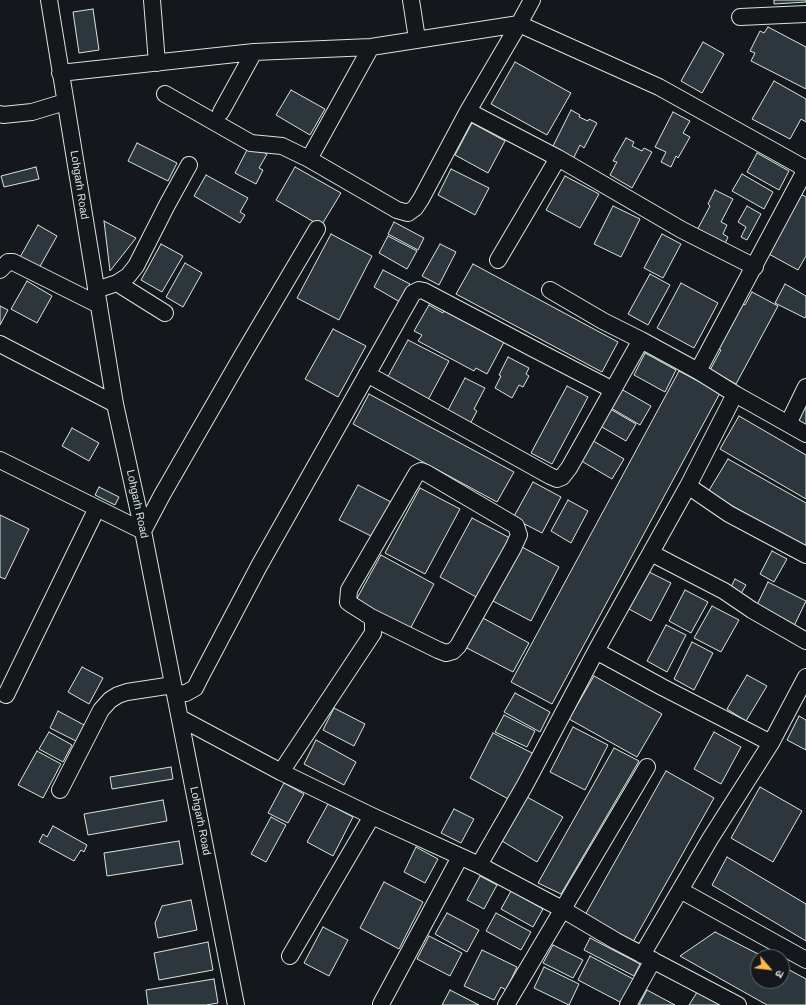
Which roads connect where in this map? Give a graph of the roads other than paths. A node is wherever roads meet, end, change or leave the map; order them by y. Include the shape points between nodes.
1 (49, 0) edge
2 (152, 0) edge
3 (411, 0) edge
4 (532, 0) edge
5 (806, 14) edge
6 (740, 17) dead end
7 (520, 24) junction
8 (417, 39) junction
9 (371, 47) junction
10 (254, 52) junction
11 (157, 63) junction
12 (60, 73) junction
13 (165, 94) dead end
14 (65, 102) junction
15 (468, 111) junction
16 (221, 112) dead end
17 (0, 114) edge
18 (558, 158) junction
19 (309, 159) junction
20 (189, 165) dead end
21 (806, 169) edge
22 (317, 229) dead end
23 (498, 260) dead end
24 (755, 267) junction
25 (0, 270) edge
26 (116, 283) junction
27 (550, 290) dead end
28 (97, 297) junction
29 (165, 313) dead end
30 (641, 340) junction
31 (0, 344) edge
32 (698, 371) junction
33 (368, 374) junction
34 (806, 387) edge
35 (613, 390) junction
36 (735, 394) junction
37 (115, 404) junction
38 (788, 424) junction
39 (806, 434) edge
40 (0, 460) edge
41 (688, 486) junction
42 (97, 508) junction
43 (143, 531) junction
44 (651, 553) junction
45 (806, 555) edge
46 (371, 617) junction
47 (806, 641) edge
48 (596, 651) junction
49 (806, 677) edge
50 (174, 690) junction
51 (6, 695) dead end
52 (180, 718) junction
53 (771, 744) junction
54 (647, 767) dead end
55 (281, 772) junction
56 (60, 790) dead end
57 (372, 816) junction
58 (460, 856) junction
59 (479, 864) junction
60 (680, 890) junction
61 (562, 910) junction
62 (290, 956) dead end
63 (648, 957) junction
64 (806, 960) edge
65 (381, 1004) dead end
66 (236, 1005) edge
67 (506, 1005) edge
68 (628, 1005) edge
69 (738, 1005) edge

1 - 12 street, Lohgarh Road
2 - 11 street
3 - 8 street
4 - 7 street
5 - 6 street
7 - 8 street
7 - 15 street
7 - 21 street via 659,87
8 - 9 street
9 - 10 street
9 - 19 street
10 - 11 street
10 - 16 street
11 - 12 street
12 - 14 street, Lohgarh Road
13 - 19 street via 251,143 282,146
14 - 17 street via 32,112
14 - 28 street, Lohgarh Road
15 - 18 street
15 - 19 street via 421,199 408,213 397,210
18 - 23 street
18 - 24 street via 682,230
20 - 26 street via 136,266 128,276
21 - 24 street
22 - 43 street
24 - 32 street
25 - 28 street via 8,262 14,262
26 - 28 street
26 - 29 street
27 - 30 street
28 - 37 street, Lohgarh Road
30 - 32 street
30 - 35 street
31 - 37 street
32 - 36 street
33 - 35 street via 408,300 419,290
33 - 35 street via 557,479 569,468
33 - 50 street via 259,566 195,688 186,693
34 - 38 street
36 - 38 street
36 - 41 street
37 - 43 street, Lohgarh Road
38 - 39 street
40 - 42 street
41 - 44 street
41 - 45 street via 729,514
42 - 43 street
42 - 51 street
43 - 50 street, Lohgarh Road
44 - 47 street via 724,591
44 - 48 street
46 - 46 street via 348,602 349,590 417,473 426,473 516,526 518,535 513,548 453,651 446,653 438,650
46 - 55 street via 374,622 373,633
48 - 53 street
48 - 59 street via 525,785
49 - 53 street
50 - 52 street, Lohgarh Road
50 - 56 street via 127,692 110,700 101,710
52 - 55 street
52 - 66 street, Lohgarh Road
53 - 60 street
54 - 61 street
55 - 57 street
57 - 58 street
57 - 62 street
58 - 59 street
58 - 65 street
59 - 61 street
60 - 63 street
60 - 64 street
61 - 63 street
61 - 67 street
63 - 68 street
63 - 69 street

